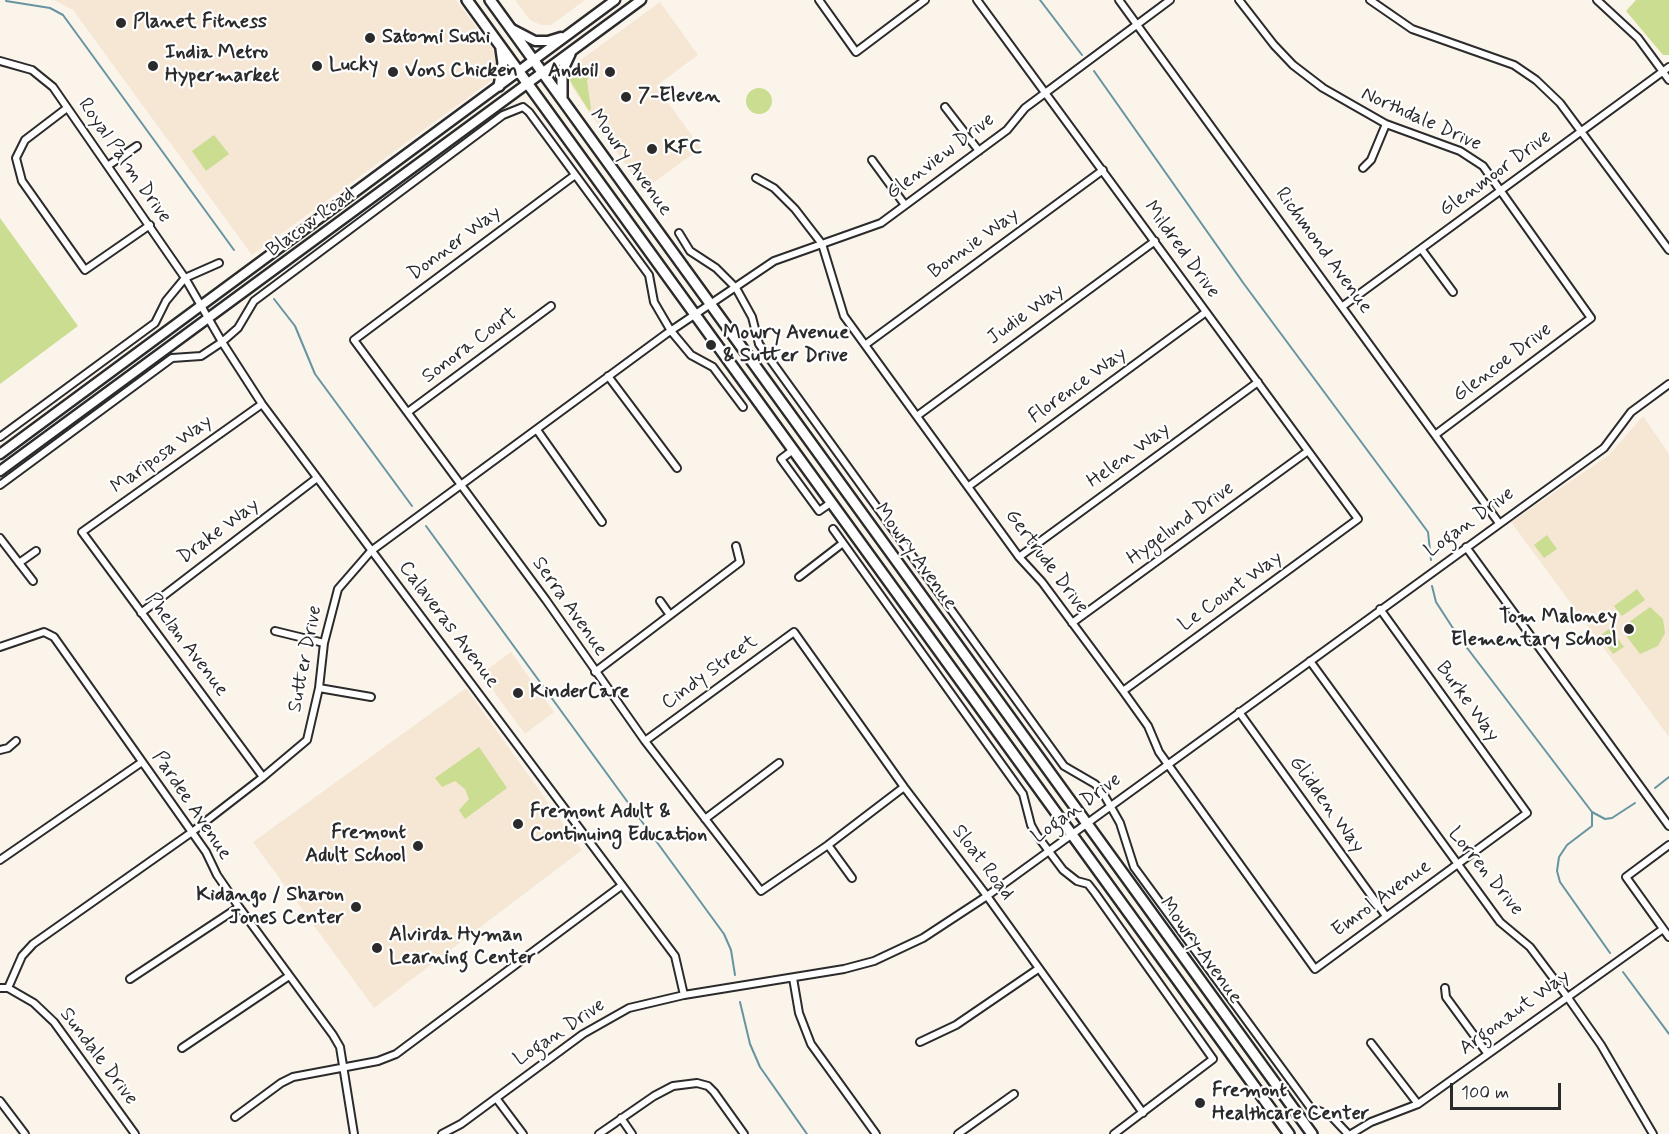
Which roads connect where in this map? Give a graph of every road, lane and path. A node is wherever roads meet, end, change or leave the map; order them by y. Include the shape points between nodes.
1 (467, 0) edge
2 (490, 0) edge
3 (615, 0) edge
4 (641, 0) edge
5 (819, 0) edge
6 (925, 0) edge
7 (977, 0) edge
8 (1119, 0) edge
9 (1170, 0) edge
10 (1239, 0) edge
11 (1370, 0) edge
12 (1597, 0) edge
13 (1137, 24) junction
14 (577, 28) junction
15 (511, 29) junction
16 (501, 47) junction
17 (570, 54) junction
18 (534, 61) junction
19 (0, 62) edge
20 (1666, 69) edge
21 (519, 72) junction
22 (544, 74) junction
23 (1669, 80) edge
24 (529, 85) junction
25 (499, 86) junction
26 (1046, 92) junction
27 (562, 100) junction
28 (945, 106) dead end
29 (67, 108) junction
30 (1386, 124) junction
31 (1581, 132) junction
32 (136, 146) dead end
33 (979, 151) junction
34 (872, 160) dead end
35 (109, 165) junction
36 (1362, 168) dead end
37 (1103, 170) junction
38 (575, 175) junction
39 (756, 178) dead end
40 (1501, 190) junction
41 (905, 205) junction
42 (150, 225) junction
43 (679, 233) dead end
44 (1155, 241) junction
45 (822, 244) junction
46 (1422, 250) junction
47 (1669, 250) edge
48 (219, 263) dead end
49 (185, 278) junction
50 (736, 288) junction
51 (1453, 292) dead end
52 (710, 303) junction
53 (201, 305) junction
54 (551, 306) dead end
55 (1343, 306) junction
56 (1206, 312) junction
57 (694, 314) junction
58 (207, 318) junction
59 (1591, 318) joint
60 (671, 331) junction
61 (354, 340) joint
62 (222, 342) junction
63 (865, 345) junction
64 (608, 376) junction
65 (1258, 382) junction
66 (1669, 384) edge
67 (262, 404) junction
68 (743, 406) dead end
69 (408, 412) junction
70 (917, 416) junction
71 (537, 430) junction
72 (1435, 435) junction
73 (0, 437) edge
74 (793, 450) junction
75 (1308, 451) junction
76 (0, 454) edge
77 (676, 468) dead end
78 (0, 471) edge
79 (317, 478) junction
80 (0, 485) edge
81 (461, 486) junction
82 (969, 486) junction
83 (832, 502) junction
84 (1358, 519) joint
85 (602, 522) dead end
86 (1499, 523) junction
87 (833, 529) dead end
88 (82, 532) joint
89 (0, 538) edge
90 (843, 543) junction
91 (736, 546) dead end
92 (1466, 547) junction
93 (36, 550) dead end
94 (371, 551) junction
95 (1019, 557) junction
96 (19, 563) junction
97 (799, 577) dead end
98 (33, 581) dead end
99 (660, 601) dead end
100 (1380, 609) junction
101 (141, 613) junction
102 (670, 615) junction
103 (1072, 623) junction
104 (275, 631) dead end
105 (794, 632) joint
106 (324, 643) junction
107 (0, 647) edge
108 (1310, 661) junction
109 (595, 672) junction
110 (318, 688) junction
111 (1123, 691) junction
112 (371, 697) dead end
113 (1239, 712) junction
114 (16, 741) dead end
115 (645, 741) junction
116 (0, 750) edge
117 (141, 762) junction
118 (779, 764) dead end
119 (1169, 765) junction
120 (263, 777) junction
121 (904, 787) junction
122 (1110, 805) junction
123 (1527, 813) joint
124 (705, 819) junction
125 (1086, 823) junction
126 (1669, 826) edge
127 (192, 832) junction
128 (1071, 834) junction
129 (828, 845) junction
130 (1669, 845) edge
131 (1048, 850) junction
132 (0, 860) edge
133 (1456, 865) junction
134 (852, 879) dead end
135 (621, 886) junction
136 (987, 896) junction
137 (239, 907) junction
138 (1386, 916) junction
139 (1663, 928) junction
140 (1669, 937) edge
141 (1038, 969) junction
142 (1315, 969) joint
143 (289, 976) junction
144 (793, 978) junction
145 (130, 979) dead end
146 (0, 988) edge
147 (8, 988) junction
148 (1445, 988) dead end
149 (684, 995) junction
150 (1566, 995) junction
151 (921, 1042) dead end
152 (1371, 1043) dead end
153 (182, 1048) dead end
154 (1487, 1053) junction
155 (343, 1069) junction
156 (1014, 1094) dead end
157 (496, 1098) junction
158 (0, 1101) edge
159 (1418, 1104) junction
160 (1143, 1113) junction
161 (235, 1117) dead end
162 (621, 1118) junction
163 (25, 1134) edge
164 (135, 1134) edge
165 (354, 1134) edge
166 (442, 1134) edge
167 (523, 1134) edge
168 (599, 1134) edge
169 (632, 1134) edge
170 (744, 1134) edge
171 (876, 1134) edge
172 (958, 1134) edge
173 (1114, 1134) edge
174 (1289, 1134) edge
175 (1312, 1134) edge
176 (1350, 1134) edge
177 (1653, 1134) edge

1 - 16 main road, Mowry Avenue
2 - 15 main road, Mowry Avenue
3 - 14 main road, Blacow Road
4 - 17 main road, Blacow Road
5 - 6 street via 856,52
7 - 26 street, Mildred Drive
8 - 13 street, Richmond Avenue
9 - 13 street, Glenview Drive
10 - 30 street, Northdale Drive via 1293,65 1348,105
11 - 31 street via 1412,29 1514,65 1560,103
12 - 20 street
13 - 26 street, Glenview Drive
13 - 55 street, Richmond Avenue
14 - 15 main road via 542,42 527,39
14 - 18 main road, Blacow Road
15 - 18 main road, Mowry Avenue
16 - 21 main road, Mowry Avenue
16 - 25 main road
17 - 22 main road, Blacow Road
17 - 27 main road via 562,71
18 - 21 main road, Blacow Road
18 - 22 main road, Mowry Avenue
19 - 29 street, Royal Palm Drive via 32,70 53,87
20 - 23 street
20 - 31 street, Glenmoor Drive
21 - 24 main road, Mowry Avenue
21 - 25 main road, Blacow Road
22 - 24 main road, Blacow Road
22 - 27 main road, Mowry Avenue
24 - 57 main road, Mowry Avenue
24 - 58 main road, Blacow Road
25 - 53 main road, Blacow Road
26 - 33 street, Glenview Drive
26 - 37 street, Mildred Drive
27 - 52 main road, Mowry Avenue
28 - 33 street
29 - 35 street, Royal Palm Drive
29 - 42 street via 25,140 16,158 22,181 85,270
30 - 36 street via 1371,160
30 - 40 street, Northdale Drive via 1469,156 1483,166
31 - 40 street, Glenmoor Drive
31 - 47 street
32 - 35 street
33 - 41 street, Glenview Drive
34 - 41 street
35 - 42 street, Royal Palm Drive
37 - 44 street, Mildred Drive
37 - 63 street, Bonnie Way
38 - 60 street via 649,275 660,316
38 - 61 street, Donner Way
38 - 62 street, Blacow Road via 523,107 503,116 254,301 238,328
39 - 45 street, Gertrude Drive via 774,188 795,209
40 - 46 street, Glenmoor Drive
40 - 59 street, Northdale Drive
41 - 45 street, Glenview Drive via 880,223
42 - 49 street, Royal Palm Drive
43 - 50 street, Mowry Avenue via 690,250
44 - 56 street, Mildred Drive
44 - 70 street, Judie Way
45 - 50 street, Glenview Drive via 793,251
45 - 63 street, Gertrude Drive via 844,316
46 - 51 street
46 - 55 street, Glenmoor Drive
48 - 49 street
49 - 53 street, Royal Palm Drive
49 - 73 street via 166,301 155,323
50 - 52 street, Glenview Drive
50 - 122 street, Mowry Avenue via 752,317 759,344 1064,766 1095,784
52 - 57 street, Sutter Drive
52 - 125 main road, Mowry Avenue
53 - 58 street, Calaveras Avenue
53 - 76 main road, Blacow Road
54 - 69 street, Sonora Court
55 - 72 street, Richmond Avenue
56 - 65 street, Mildred Drive
56 - 82 street, Florence Way
57 - 60 street, Sutter Drive
57 - 74 main road, Mowry Avenue
58 - 62 street, Calaveras Avenue
58 - 78 main road, Blacow Road
59 - 72 street, Glencoe Drive
60 - 64 street, Sutter Drive
60 - 68 street via 691,355 713,367
61 - 69 street, Serra Avenue
62 - 67 street, Calaveras Avenue
62 - 80 street, Blacow Road via 201,356 172,358
63 - 70 street, Gertrude Drive
64 - 71 street, Sutter Drive
64 - 77 street
65 - 75 street, Mildred Drive
65 - 95 street, Helen Way
66 - 86 street, Logan Drive via 1631,412 1604,448
67 - 79 street, Calaveras Avenue
67 - 88 street, Mariposa Way
69 - 81 street, Serra Avenue
70 - 82 street, Gertrude Drive
71 - 81 street, Sutter Drive
71 - 85 street
72 - 86 street, Richmond Avenue
74 - 83 main road, Mowry Avenue
74 - 83 street via 781,459 819,511
75 - 84 street, Mildred Drive
75 - 103 street, Hygelund Drive
79 - 94 street, Calaveras Avenue
79 - 101 street, Drake Way
81 - 94 street, Sutter Drive
81 - 109 street, Serra Avenue
82 - 95 street, Gertrude Drive
83 - 128 main road, Mowry Avenue
84 - 111 street, Le Count Way
86 - 92 street, Logan Drive
87 - 90 street
88 - 101 street, Phelan Avenue
89 - 96 street
90 - 97 street
90 - 131 street via 1023,794 1030,825
91 - 102 street via 740,562
92 - 100 street, Logan Drive
92 - 126 street
93 - 96 street
94 - 106 street, Sutter Drive via 338,589
94 - 135 street, Calaveras Avenue
95 - 103 street, Gertrude Drive
96 - 98 street
99 - 102 street
100 - 108 street, Logan Drive
100 - 123 street, Burke Way
101 - 120 street, Phelan Avenue
102 - 109 street
103 - 111 street, Gertrude Drive
104 - 106 street
105 - 115 street, Cindy Street
105 - 121 street, Sloat Road
106 - 110 street, Sutter Drive
107 - 117 street, Pardee Avenue via 44,632 54,637
108 - 113 street, Logan Drive
108 - 133 street, Lorren Drive
109 - 115 street, Serra Avenue
110 - 112 street
110 - 120 street, Sutter Drive via 307,740
111 - 119 street, Gertrude Drive
113 - 119 street, Logan Drive
113 - 138 street, Glidden Way
114 - 116 street
115 - 124 street, Serra Avenue
117 - 127 street, Pardee Avenue
117 - 132 street
118 - 124 street
119 - 122 street, Logan Drive
119 - 142 street, Gertrude Drive
120 - 127 street, Sutter Drive
121 - 129 street
121 - 136 street, Sloat Road
122 - 125 street, Logan Drive
122 - 176 street, Mowry Avenue via 1127,839 1134,867 1310,1107 1331,1116
123 - 133 street, Emrol Avenue
124 - 129 street, Serra Avenue via 761,891
125 - 128 street, Logan Drive
125 - 175 main road, Mowry Avenue
127 - 137 street, Pardee Avenue
127 - 147 street, Sutter Drive via 33,945 22,956
128 - 131 street, Logan Drive
128 - 174 main road, Mowry Avenue
129 - 134 street
130 - 139 street via 1626,877
131 - 136 street, Logan Drive
131 - 160 street via 1063,870 1088,884 1213,1059
133 - 138 street, Emrol Avenue
133 - 150 street, Lorren Drive via 1500,922 1530,947
135 - 149 street, Calaveras Avenue via 675,956
135 - 155 street via 396,1054
136 - 141 street, Sloat Road
136 - 144 street, Logan Drive via 900,950 844,969
137 - 143 street, Pardee Avenue
137 - 145 street
138 - 142 street, Emrol Avenue
139 - 140 street
139 - 150 street, Argonaut Way
141 - 151 street via 956,1025
141 - 160 street, Sloat Road
143 - 153 street
143 - 155 street, Pardee Avenue via 340,1047
144 - 149 street, Logan Drive
144 - 171 street via 799,1013 811,1044
146 - 147 street, Sundale Drive
147 - 164 street, Sundale Drive via 34,1003 54,1022
148 - 154 street via 1446,997
149 - 157 street, Logan Drive via 628,1008 607,1018
150 - 154 street, Argonaut Way
150 - 177 street, Lorren Drive via 1602,1045
152 - 159 street
154 - 159 street, Argonaut Way
155 - 161 street via 293,1077
155 - 165 street, Pardee Avenue
156 - 172 street
157 - 166 street, Logan Drive
157 - 167 street
158 - 163 street
159 - 176 street, Argonaut Way
160 - 173 street
162 - 168 street
162 - 169 street
162 - 170 street via 673,1086 697,1083 714,1092

